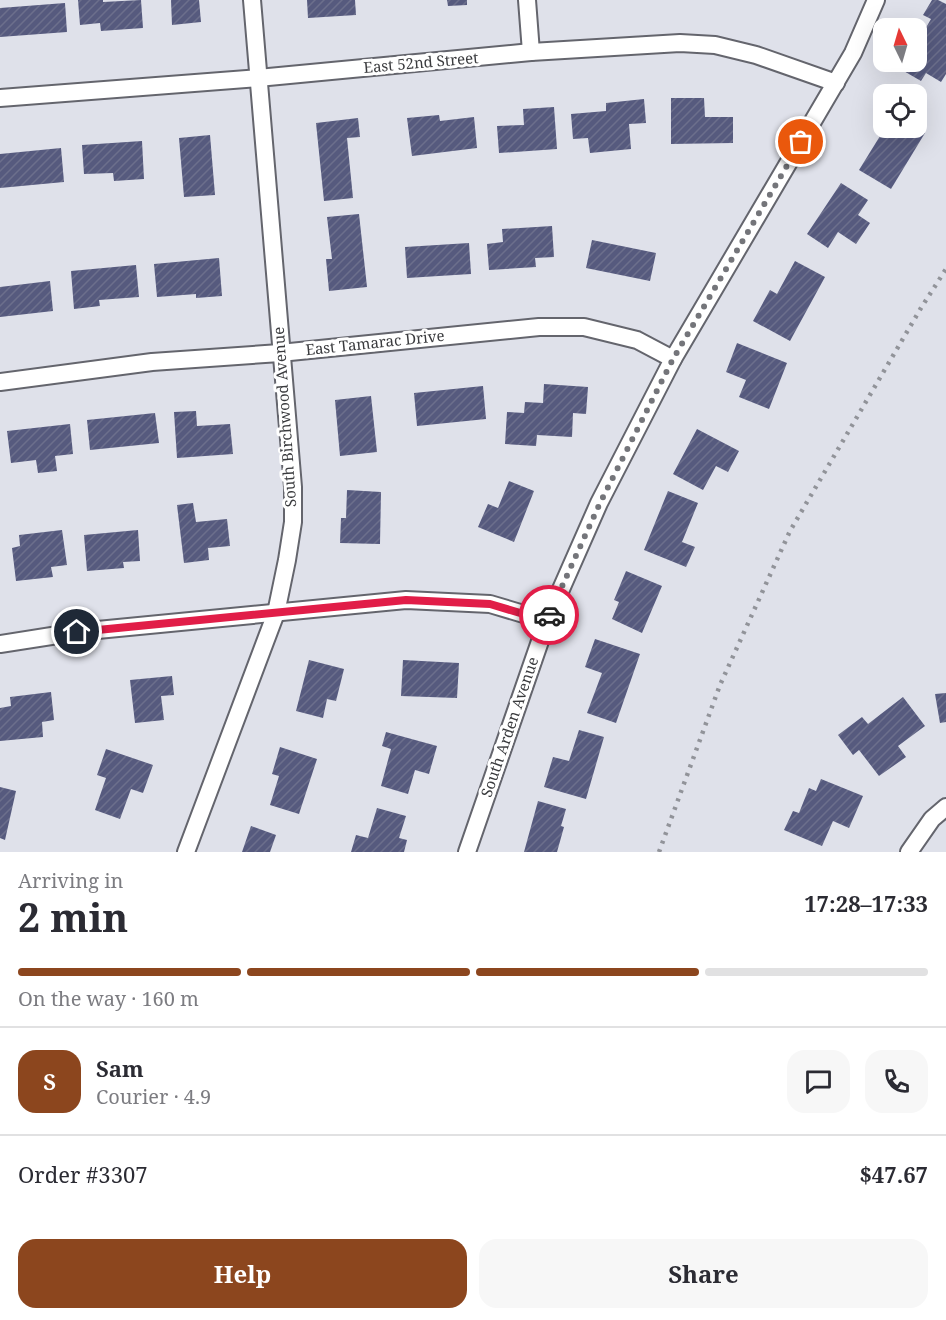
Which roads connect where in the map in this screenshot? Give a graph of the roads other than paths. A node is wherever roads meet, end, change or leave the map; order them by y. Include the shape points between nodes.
1 (252, 0) edge
2 (527, 0) edge
3 (876, 0) edge
4 (531, 52) junction
5 (258, 78) junction
6 (836, 83) junction
7 (0, 98) edge
8 (280, 353) junction
9 (673, 359) junction
10 (0, 382) edge
11 (276, 613) junction
12 (547, 621) junction
13 (0, 644) edge
14 (946, 807) edge
15 (186, 852) edge
16 (467, 852) edge
17 (909, 852) edge

1 - 5 street, South Birchwood Avenue
2 - 4 street
3 - 6 street, South Arden Avenue
4 - 5 street, East 52nd Street
4 - 6 street, East 52nd Street via 680,43 715,45 756,54
5 - 7 street, East 52nd Street
5 - 8 street, South Birchwood Avenue
6 - 9 street, South Arden Avenue
8 - 9 street, East Tamarac Drive via 538,327 584,327 637,339
8 - 10 street, East Tamarac Drive via 152,362
8 - 11 street, South Birchwood Avenue via 293,522
9 - 12 street, South Arden Avenue via 600,503
11 - 12 street via 406,600 490,604
11 - 13 street via 77,632
11 - 15 street, South Birchwood Avenue
12 - 16 street, South Arden Avenue
14 - 17 street via 932,819

